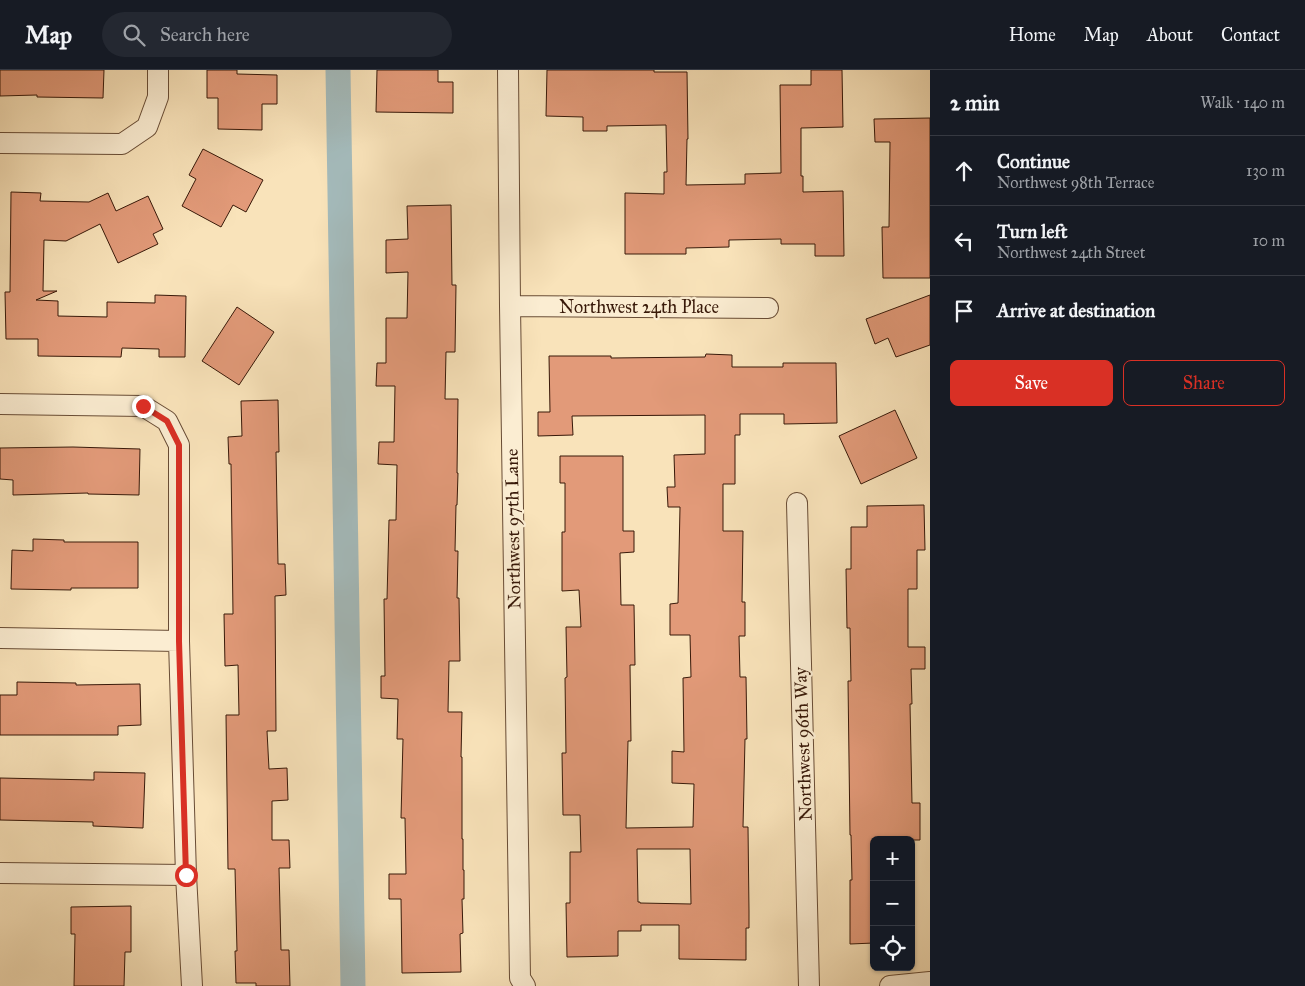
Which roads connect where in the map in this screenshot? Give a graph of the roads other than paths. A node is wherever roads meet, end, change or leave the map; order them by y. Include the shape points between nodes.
1 (158, 70) edge
2 (508, 70) edge
3 (0, 143) edge
4 (510, 306) junction
5 (768, 308) dead end
6 (0, 404) edge
7 (797, 503) dead end
8 (0, 638) edge
9 (179, 641) junction
10 (0, 873) edge
11 (186, 875) junction
12 (930, 982) edge
13 (192, 986) edge
14 (525, 986) edge
15 (809, 986) edge
16 (890, 986) edge

1 - 3 street via 158,97 147,127 122,144
2 - 4 street, Northwest 97th Lane
4 - 5 street, Northwest 24th Place
4 - 14 street, Northwest 97th Lane via 520,978
6 - 9 street via 143,406 167,421 179,445
7 - 15 street, Northwest 96th Way
8 - 9 street
9 - 11 street
10 - 11 street
11 - 13 street
12 - 16 street

